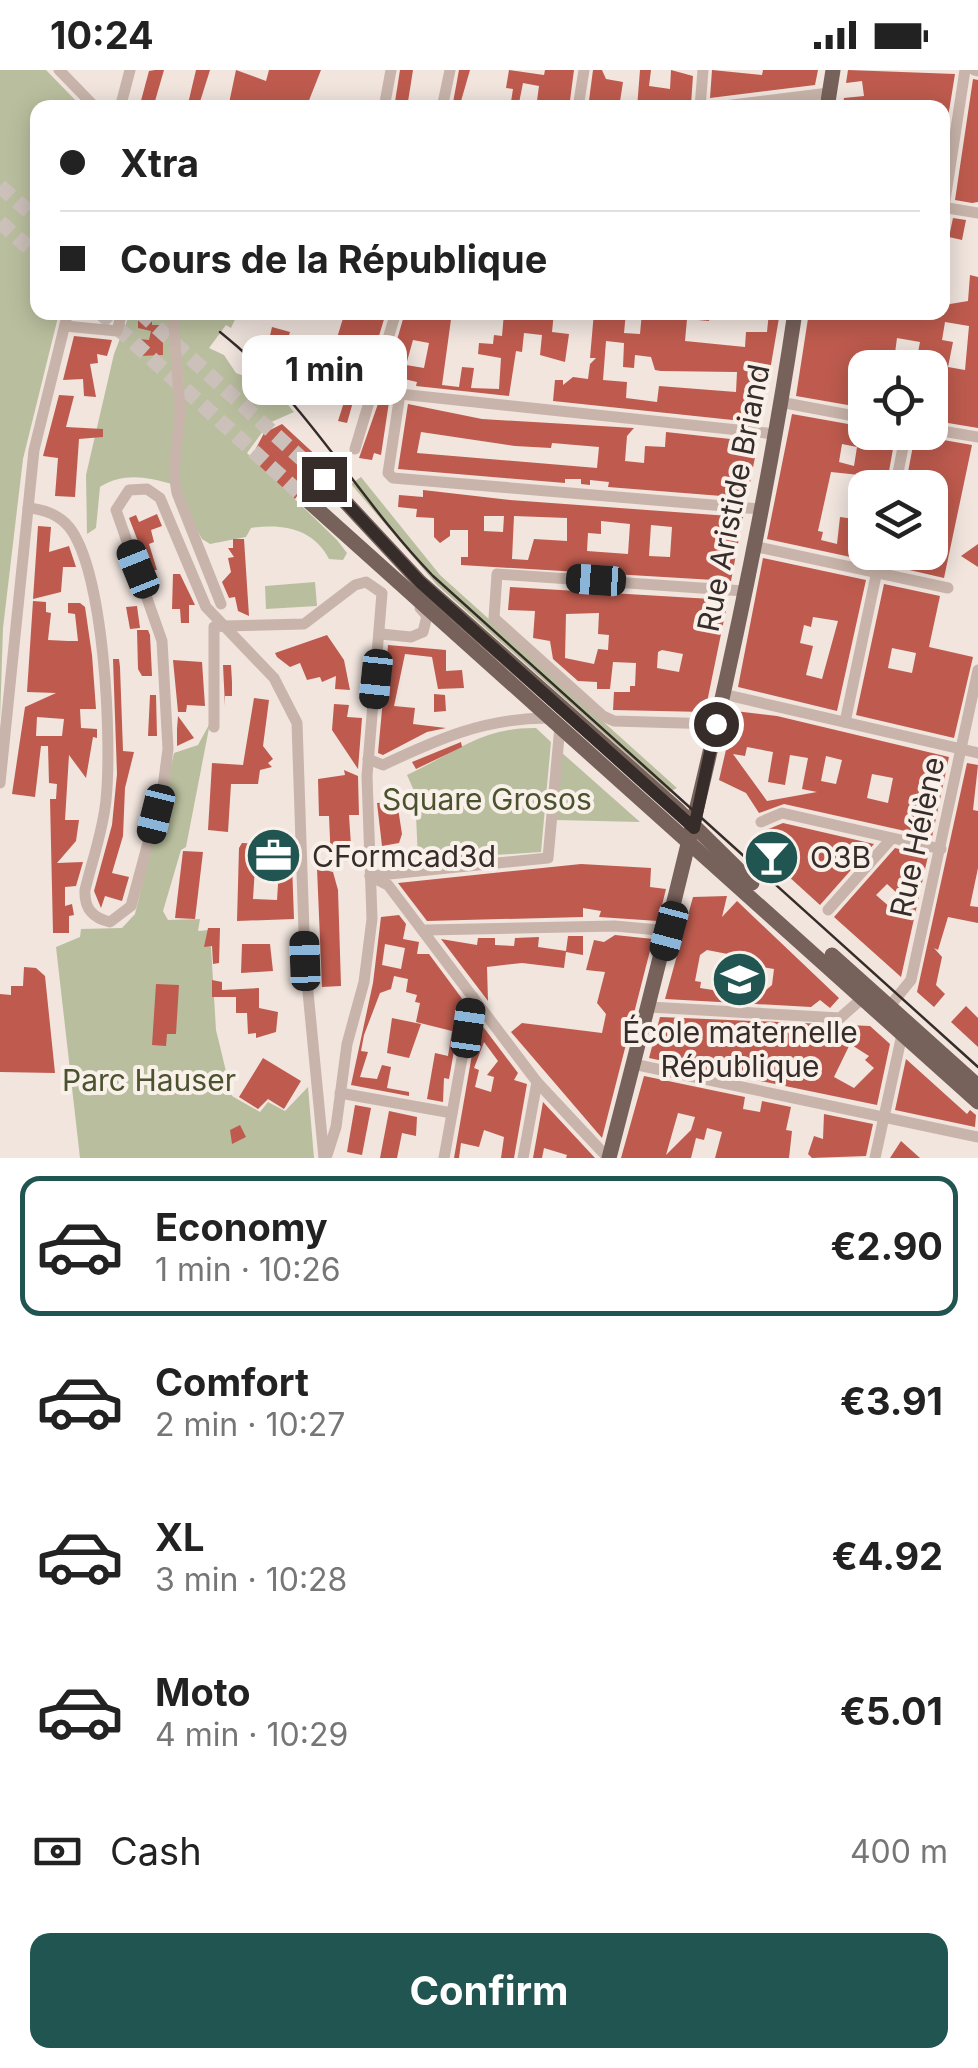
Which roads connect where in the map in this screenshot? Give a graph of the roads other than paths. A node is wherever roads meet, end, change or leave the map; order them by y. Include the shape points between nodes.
1 (60, 70) edge
2 (130, 70) edge
3 (391, 70) edge
4 (450, 70) edge
5 (584, 70) edge
6 (703, 70) edge
7 (833, 70) edge
8 (965, 70) edge
9 (88, 100) edge
10 (122, 100) edge
11 (385, 100) edge
12 (444, 100) edge
13 (579, 100) edge
14 (701, 100) edge
15 (828, 100) edge
16 (950, 133) edge
17 (950, 208) edge
18 (978, 213) edge
19 (66, 320) edge
20 (70, 320) edge
21 (120, 320) edge
22 (174, 320) edge
23 (391, 320) edge
24 (794, 320) edge
25 (372, 391) junction
26 (400, 394) junction
27 (780, 402) junction
28 (848, 415) edge
29 (948, 432) edge
30 (775, 434) junction
31 (978, 437) edge
32 (355, 448) dead end
33 (324, 479) tunnel mouth
34 (306, 498) tunnel mouth
35 (28, 508) junction
36 (760, 510) junction
37 (753, 546) junction
38 (877, 570) edge
39 (876, 573) junction
40 (399, 584) junction
41 (948, 588) dead end
42 (744, 590) junction
43 (221, 604) dead end
44 (223, 626) junction
45 (381, 634) junction
46 (978, 670) edge
47 (723, 694) junction
48 (554, 722) junction
49 (845, 722) junction
50 (716, 724) junction
51 (214, 727) dead end
52 (961, 750) junction
53 (978, 753) edge
54 (368, 760) junction
55 (0, 782) edge
56 (761, 822) dead end
57 (693, 834) junction
58 (891, 840) junction
59 (941, 849) junction
60 (370, 876) junction
61 (828, 910) dead end
62 (426, 930) junction
63 (669, 931) junction
64 (867, 994) junction
65 (473, 996) junction
66 (648, 1007) junction
67 (889, 1007) junction
68 (904, 1028) junction
69 (634, 1064) junction
70 (537, 1082) junction
71 (978, 1086) edge
72 (340, 1093) junction
73 (978, 1102) edge
74 (452, 1113) junction
75 (884, 1117) junction
76 (978, 1137) edge
77 (325, 1158) edge
78 (444, 1158) edge
79 (522, 1158) edge
80 (609, 1158) edge
81 (875, 1158) edge

1 - 9 street
2 - 10 street
3 - 11 street
4 - 12 street
5 - 13 street
6 - 14 street
7 - 15 main road
8 - 16 street
17 - 18 street
19 - 35 street via 34,450
20 - 21 street via 117,331
22 - 43 street via 177,492
23 - 25 street
24 - 27 main road, Rue Aristide Briand
25 - 26 street
25 - 32 street
26 - 30 street
26 - 36 street via 388,468 393,478
27 - 28 street
27 - 30 main road, Rue Aristide Briand
29 - 31 street
30 - 36 main road, Rue Aristide Briand
33 - 57 main road via 420,582
34 - 40 main road
35 - 44 street via 52,514 72,530 102,639 107,787 84,901 102,920 118,920 131,906 168,749 162,641 116,510 129,490 147,489 160,498 198,592
35 - 55 street
36 - 37 main road, Rue Aristide Briand
37 - 39 street
37 - 42 main road, Rue Aristide Briand
38 - 39 street
39 - 41 street
39 - 49 street
40 - 45 street via 427,624 410,637
40 - 48 main road
42 - 47 main road, Rue Aristide Briand
42 - 50 street via 497,574 494,618 603,716
44 - 45 street via 304,624 366,582 382,593
44 - 51 street via 214,627
44 - 77 street via 274,678 299,734 305,961
45 - 54 street
46 - 52 street, Rue Hélène
47 - 49 street
47 - 50 main road, Rue Aristide Briand
48 - 54 street via 489,722 383,766
48 - 57 main road
48 - 60 street via 548,858
49 - 52 street
50 - 57 main road, Rue Aristide Briand
52 - 53 street
52 - 59 street, Rue Hélène
54 - 60 street
56 - 58 street via 782,813
57 - 63 main road, Rue Aristide Briand
57 - 64 main road
58 - 59 street
58 - 61 street
59 - 67 street, Rue Hélène via 911,980
60 - 62 street via 388,886
60 - 72 street via 364,982
62 - 63 street
62 - 65 street
63 - 66 main road, Rue Aristide Briand
64 - 66 street via 840,1018
64 - 67 main road
64 - 68 main road
65 - 70 street
65 - 74 street
66 - 69 main road, Rue Aristide Briand
67 - 68 main road
68 - 71 main road
68 - 73 main road
68 - 75 street
69 - 75 street
69 - 80 main road, Rue Aristide Briand
70 - 79 street
70 - 80 street
72 - 74 street
72 - 77 street
74 - 78 street
75 - 76 street
75 - 81 street

